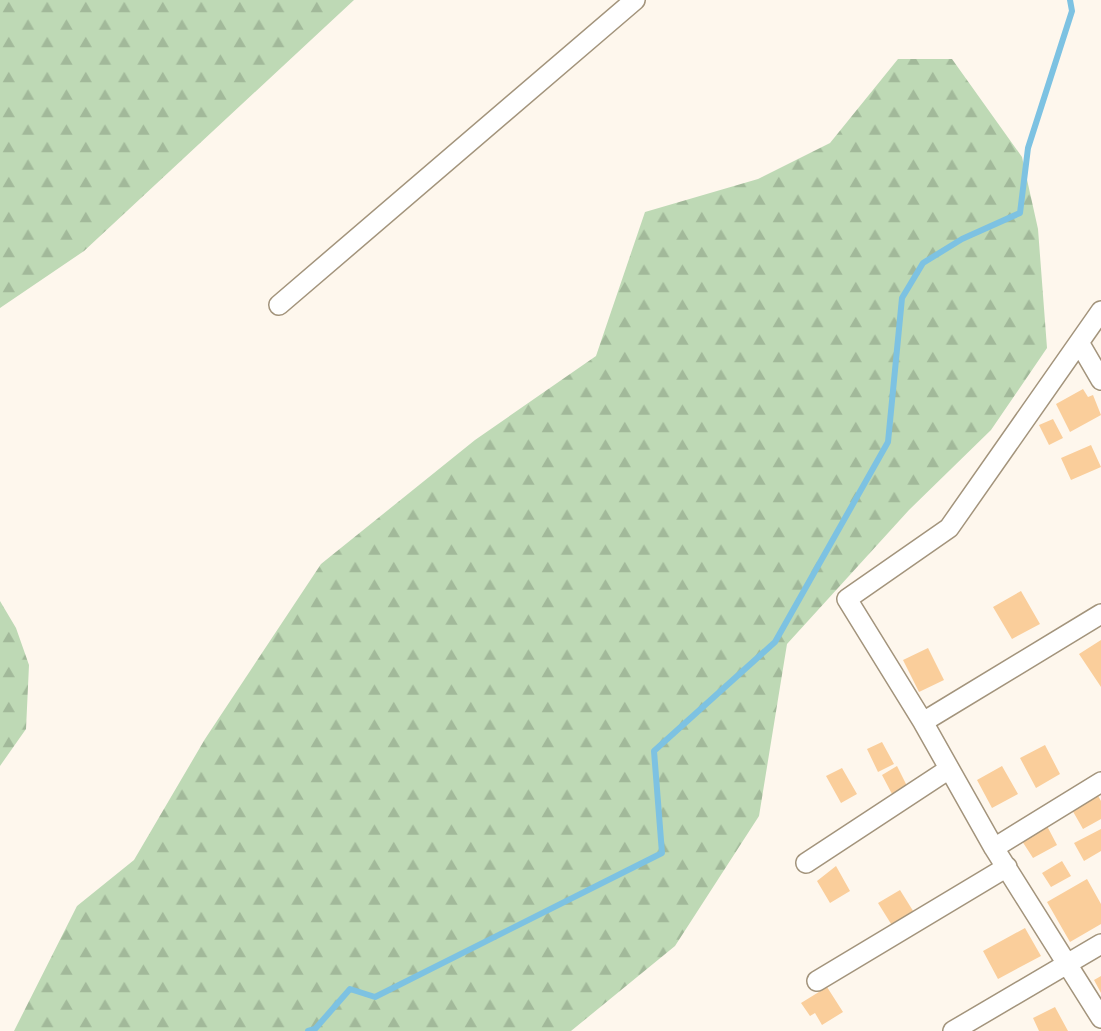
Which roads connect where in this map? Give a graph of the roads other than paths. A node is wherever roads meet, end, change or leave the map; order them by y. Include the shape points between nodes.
1 (635, 0) edge
2 (279, 305) dead end
3 (1101, 311) edge
4 (1080, 344) junction
5 (1101, 380) edge
6 (1101, 614) edge
7 (923, 722) junction
8 (949, 769) junction
9 (1101, 782) edge
10 (994, 848) junction
11 (806, 863) dead end
12 (1007, 867) junction
13 (1101, 944) edge
14 (1069, 963) junction
15 (817, 981) dead end
16 (1101, 1018) edge
17 (953, 1031) edge

1 - 2 street
3 - 4 street
4 - 5 street
4 - 7 street via 949,528 847,599
6 - 7 street
7 - 8 street
8 - 10 street
8 - 11 street
9 - 10 street
10 - 12 street
12 - 14 street
12 - 15 street
13 - 14 street
14 - 16 street
14 - 17 street

